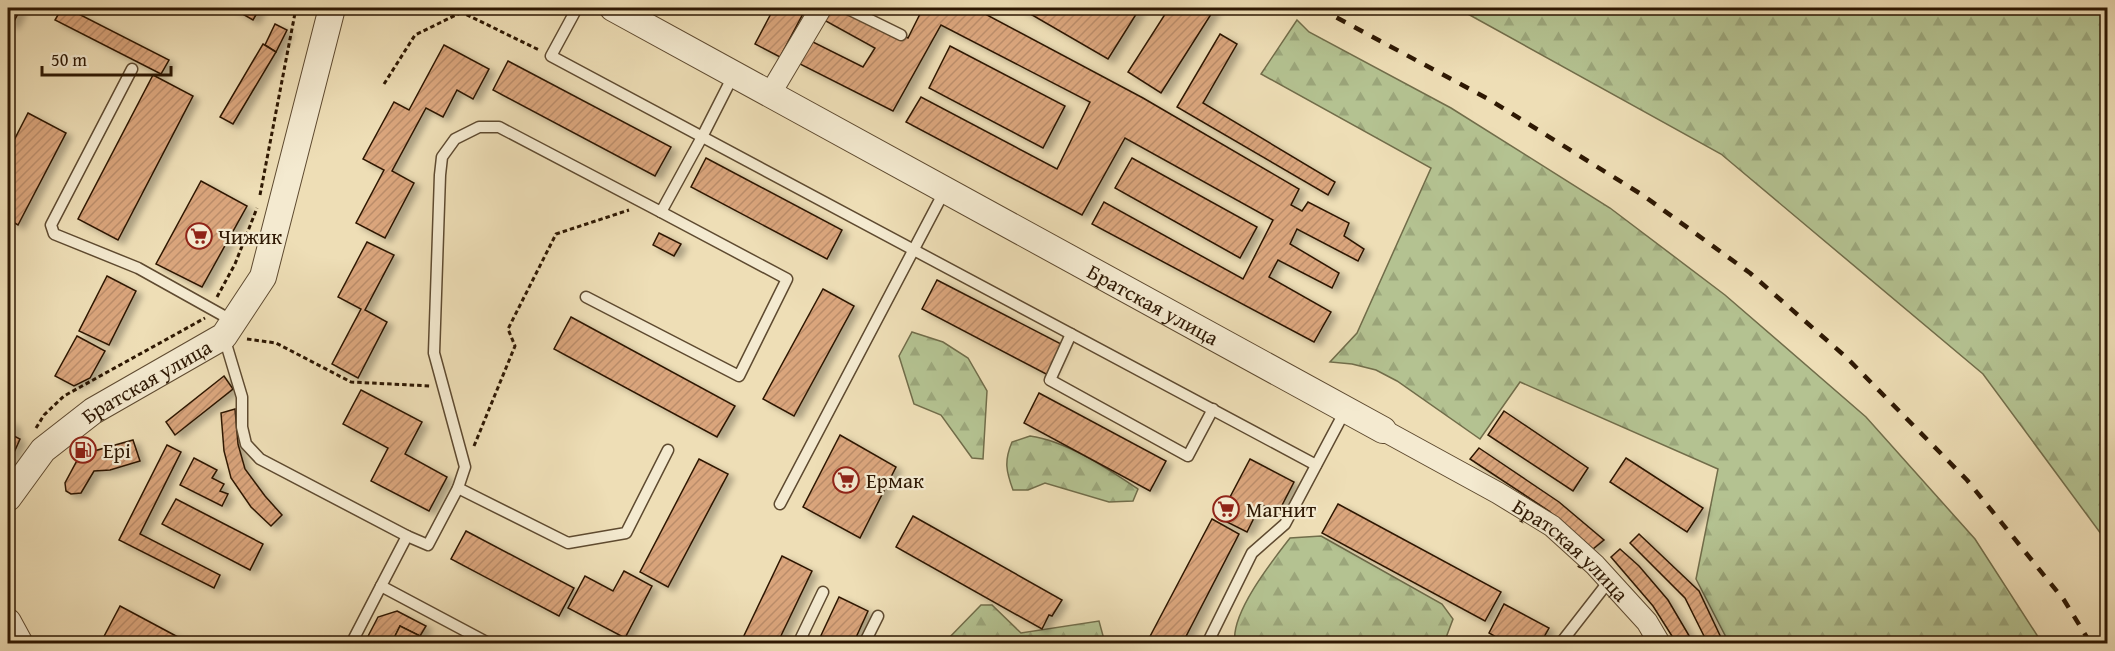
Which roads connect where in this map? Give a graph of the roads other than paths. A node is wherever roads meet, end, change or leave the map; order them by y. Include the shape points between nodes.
1 (332, 8) edge
2 (577, 8) edge
3 (613, 8) edge
4 (821, 8) edge
5 (846, 8) edge
6 (901, 35) dead end
7 (132, 69) dead end
8 (734, 74) junction
9 (770, 94) junction
10 (702, 137) junction
11 (945, 189) junction
12 (661, 212) junction
13 (914, 250) junction
14 (586, 297) dead end
15 (229, 328) junction
16 (1071, 334) junction
17 (1213, 409) junction
18 (1346, 409) junction
19 (1383, 430) joint
20 (668, 450) dead end
21 (1316, 465) junction
22 (458, 488) junction
23 (8, 498) edge
24 (780, 504) dead end
25 (407, 536) junction
26 (1609, 581) junction
27 (381, 586) junction
28 (823, 592) dead end
29 (878, 616) dead end
30 (8, 622) edge
31 (485, 642) edge
32 (20, 644) edge
33 (351, 644) edge
34 (798, 644) edge
35 (864, 644) edge
36 (1207, 644) edge
37 (1560, 644) edge
38 (1660, 644) edge

1 - 15 street, Братская улица via 263,277
2 - 10 lane via 551,56
3 - 8 street, Братская улица
4 - 9 street
5 - 6 lane
7 - 15 lane via 51,225 54,234 138,268 211,308
8 - 9 street, Братская улица
8 - 10 lane
9 - 11 street, Братская улица
10 - 12 lane
10 - 13 lane
11 - 13 lane
11 - 18 street, Братская улица
12 - 14 lane via 787,279 739,376
12 - 22 lane via 499,127 479,127 455,139 442,157 440,175 434,353 465,467
13 - 16 lane
13 - 24 lane
15 - 23 street, Братская улица via 93,411 43,450
15 - 25 lane via 246,444 260,459
16 - 17 lane
16 - 17 lane via 1050,380 1188,456
17 - 21 lane
18 - 19 street, Братская улица
18 - 21 lane
19 - 26 street, Братская улица via 1552,526
20 - 22 lane via 626,532 614,535 568,543
21 - 36 lane via 1285,524 1251,553
22 - 25 lane via 428,545
25 - 27 lane
26 - 37 lane
26 - 38 street, Братская улица via 1647,622
27 - 31 lane
27 - 33 lane
28 - 34 lane
29 - 35 lane
30 - 32 street

